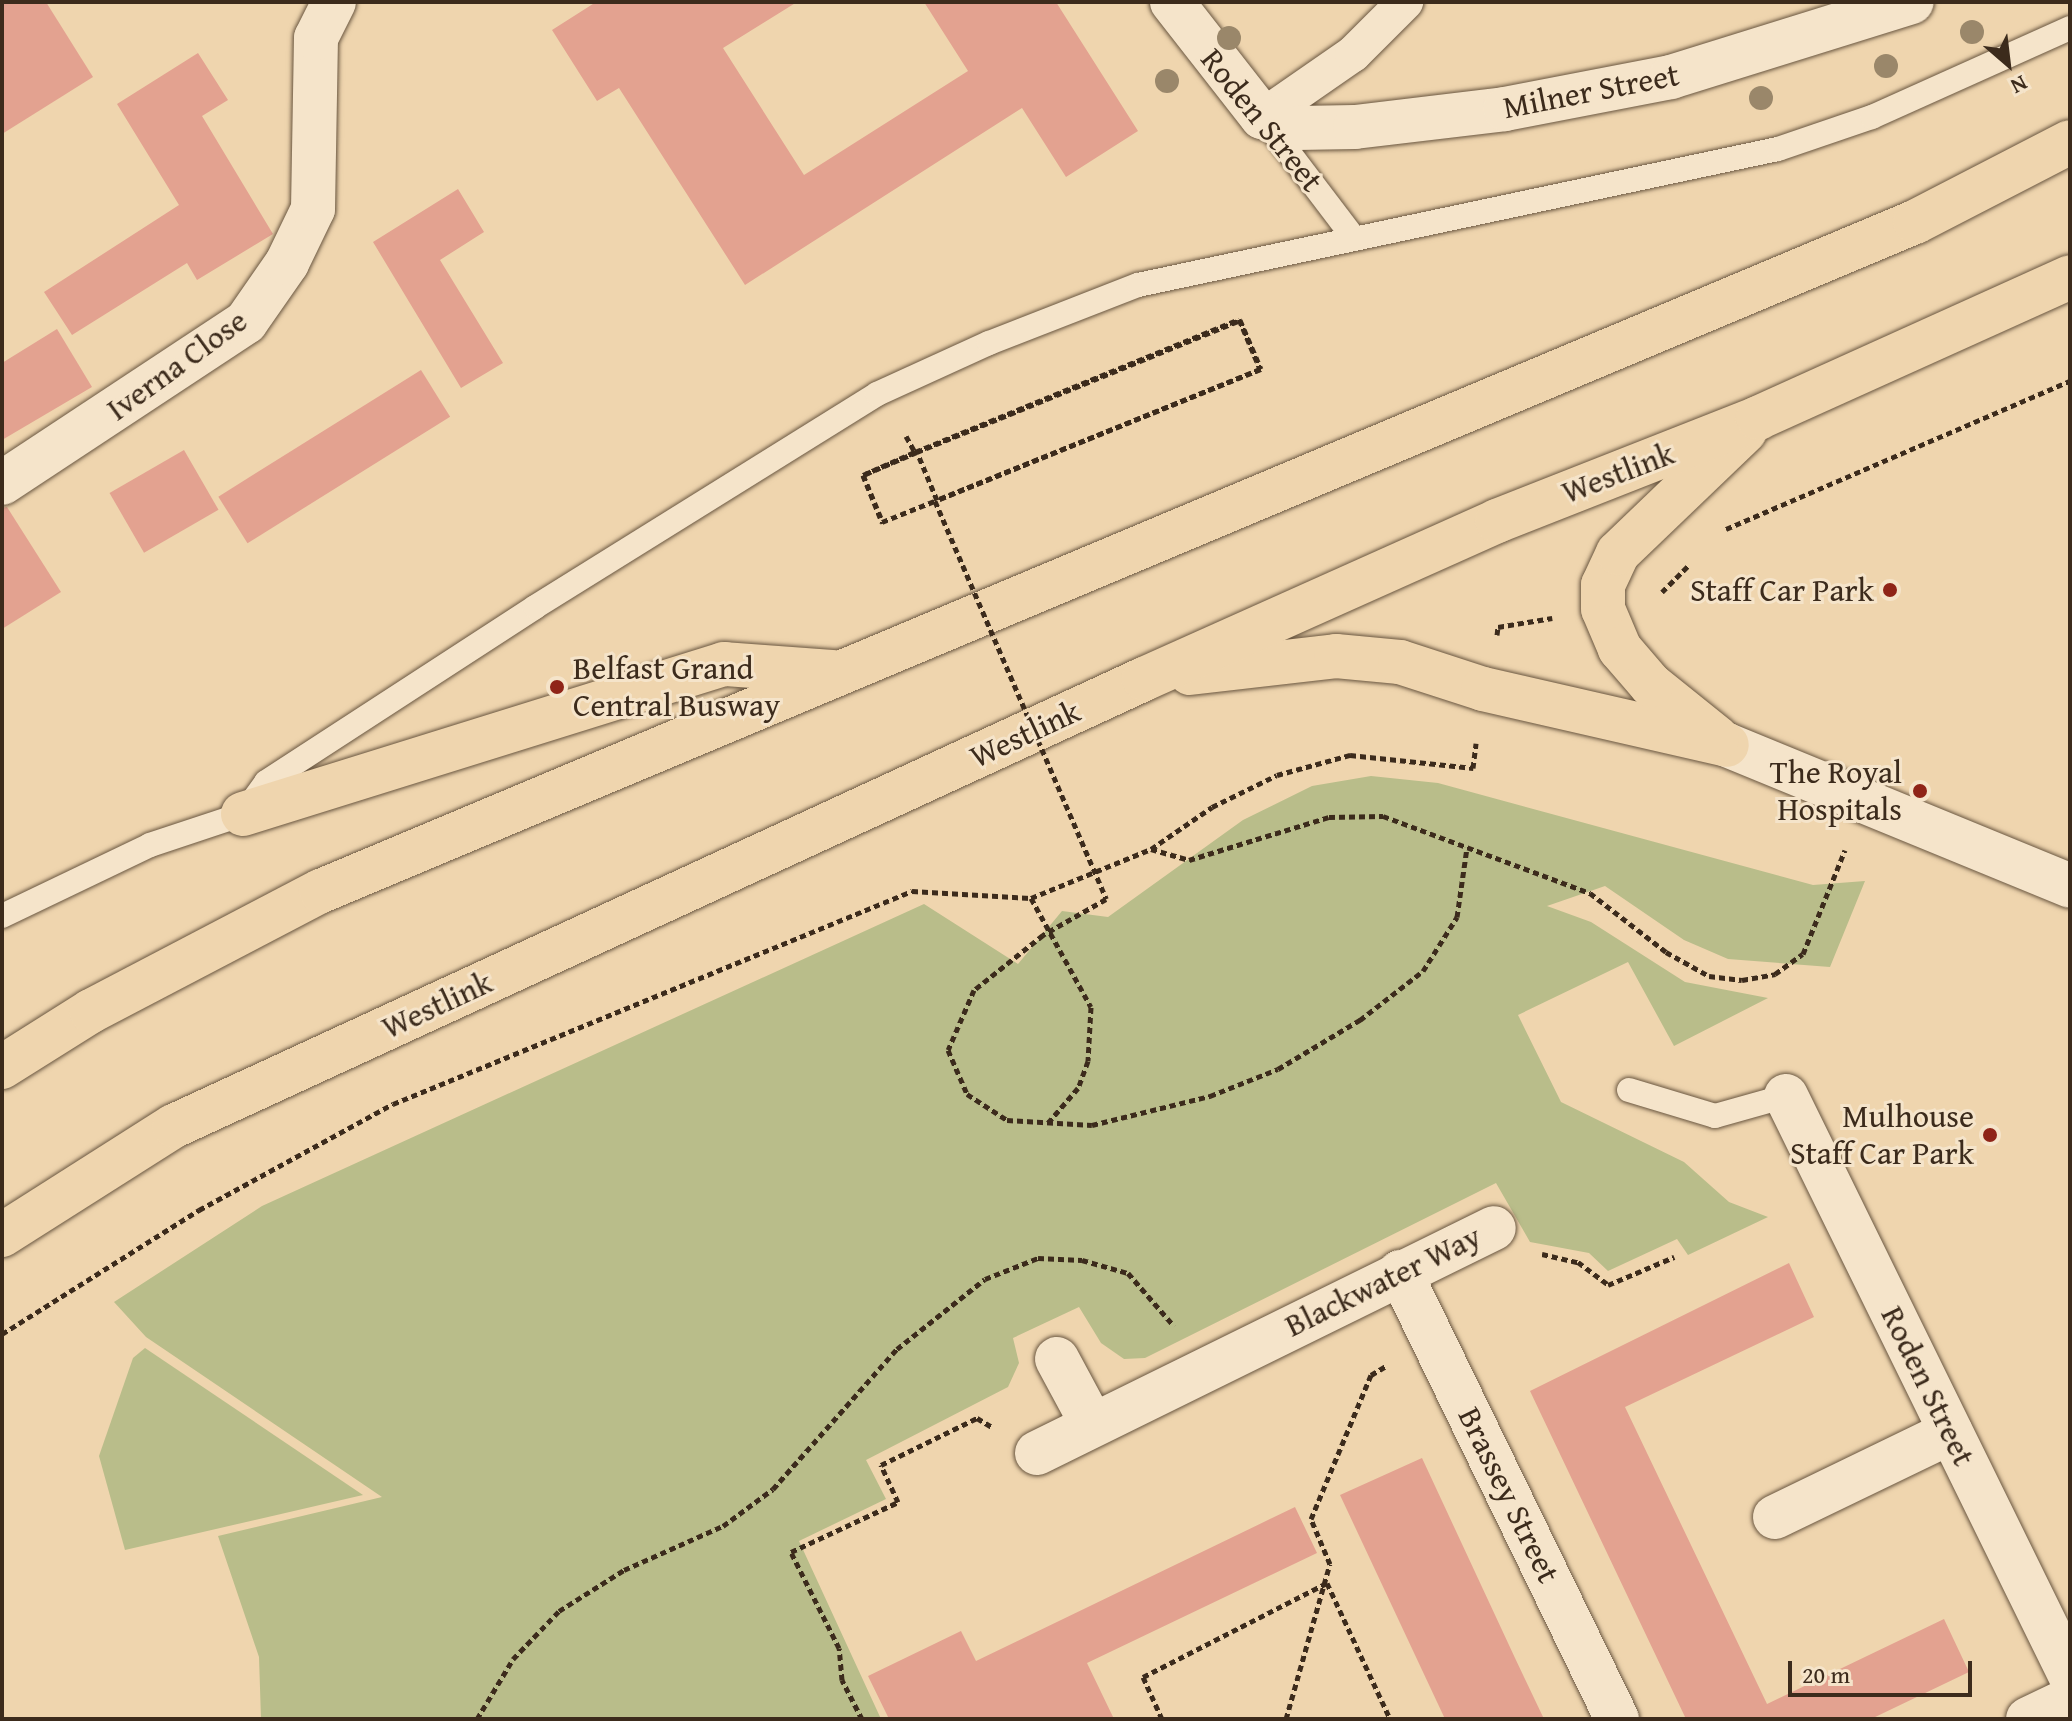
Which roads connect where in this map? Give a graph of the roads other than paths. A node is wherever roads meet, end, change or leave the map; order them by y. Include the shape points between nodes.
1 (334, 2) edge
2 (1172, 2) edge
3 (1405, 2) edge
4 (1912, 2) edge
5 (2070, 28) edge
6 (1262, 117) junction
7 (2070, 142) edge
8 (1353, 237) junction
9 (2070, 277) edge
10 (1758, 418) junction
11 (2, 483) edge
12 (844, 673) junction
13 (1144, 679) junction
14 (1727, 745) junction
15 (243, 814) junction
16 (2070, 886) edge
17 (2, 916) edge
18 (2, 1067) edge
19 (1629, 1090) dead end
20 (1786, 1096) joint
21 (1494, 1228) road end
22 (2, 1235) edge
23 (1400, 1272) junction
24 (1057, 1359) dead end
25 (1092, 1424) junction
26 (1951, 1432) junction
27 (1037, 1453) road end
28 (1775, 1517) dead end
29 (2070, 1675) edge
30 (2070, 1699) edge
31 (1617, 1719) edge
32 (2028, 1719) edge

1 - 11 street, Iverna Close via 316,38 313,209 287,263 246,322
2 - 6 street, Roden Street
3 - 6 street via 1353,54
4 - 6 street, Milner Street via 1671,77 1505,109 1355,127 1297,128
5 - 8 lane via 1872,117 1778,149 1676,175
6 - 8 lane, Roden Street
7 - 12 highway via 1915,222
8 - 15 lane via 1138,285 877,394 266,782
9 - 10 highway, Westlink
10 - 13 highway, Westlink via 1497,521
10 - 14 highway via 1618,553 1603,585 1603,609 1620,649 1651,685
12 - 15 highway via 724,664
12 - 18 highway via 321,891 91,1011
13 - 14 highway via 1336,656 1400,662 1483,689
13 - 22 highway, Westlink via 174,1126
14 - 16 street
15 - 17 lane via 150,845
19 - 20 lane via 1715,1116
20 - 26 street, Roden Street
21 - 23 street, Blackwater Way
23 - 25 street, Blackwater Way
23 - 31 street, Brassey Street
24 - 25 street
25 - 27 street, Blackwater Way
26 - 28 street
26 - 29 street, Roden Street
30 - 32 street

